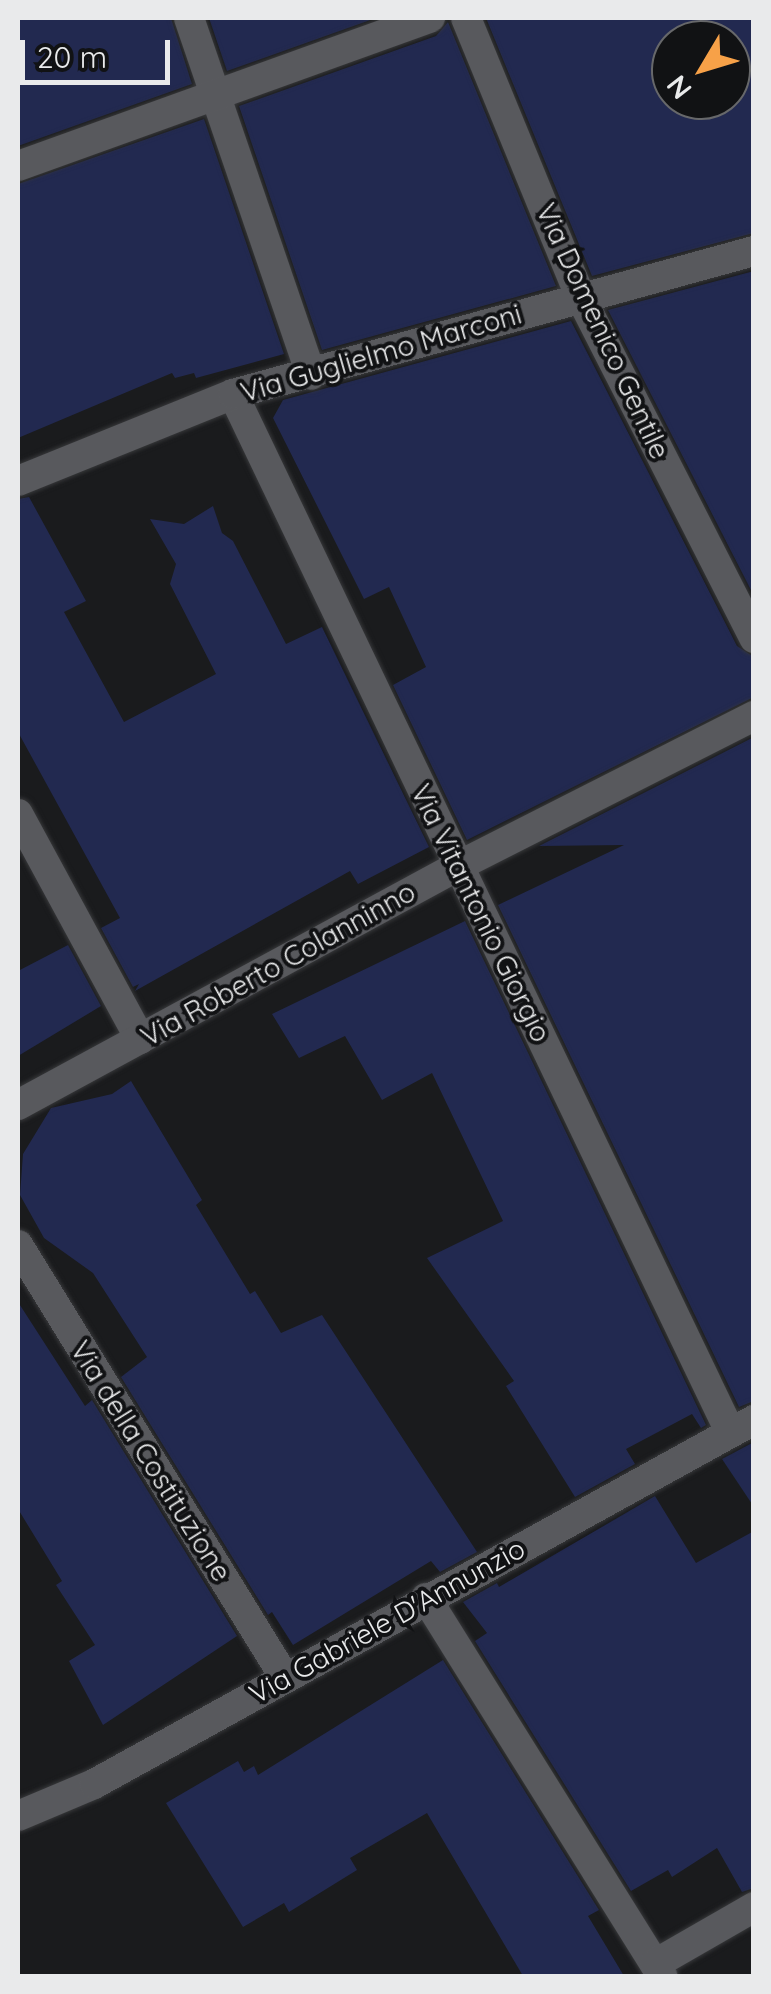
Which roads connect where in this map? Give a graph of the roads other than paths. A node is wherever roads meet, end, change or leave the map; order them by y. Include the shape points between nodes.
1 (190, 18) edge
2 (430, 18) edge
3 (466, 18) edge
4 (216, 92) junction
5 (18, 166) edge
6 (754, 251) edge
7 (580, 296) junction
8 (311, 374) junction
9 (234, 394) junction
10 (18, 480) edge
11 (754, 638) edge
12 (754, 716) edge
13 (18, 814) edge
14 (458, 866) junction
15 (140, 1039) junction
16 (18, 1104) edge
17 (18, 1245) edge
18 (742, 1426) edge
19 (426, 1598) junction
20 (285, 1678) junction
21 (18, 1816) edge
22 (754, 1907) edge
23 (658, 1970) edge

1 - 4 street
2 - 4 street
3 - 7 street, Via Domenico Gentile
4 - 5 street
4 - 8 street
6 - 7 street, Via Guglielmo Marconi
7 - 8 street, Via Guglielmo Marconi
7 - 11 street, Via Domenico Gentile
8 - 9 street, Via Guglielmo Marconi
9 - 10 street, Via Guglielmo Marconi
9 - 14 street, Via Vitantonio Giorgio
12 - 14 street, Via Roberto Colanninno
13 - 15 street
14 - 15 street, Via Roberto Colanninno
14 - 18 street, Via Vitantonio Giorgio
15 - 16 street, Via Roberto Colanninno
17 - 20 street, Via della Costituzione
18 - 19 street, Via Gabriele D'Annunzio
19 - 20 street, Via Gabriele D'Annunzio
19 - 23 street
20 - 21 street, Via Gabriele D'Annunzio via 94,1784
22 - 23 street

